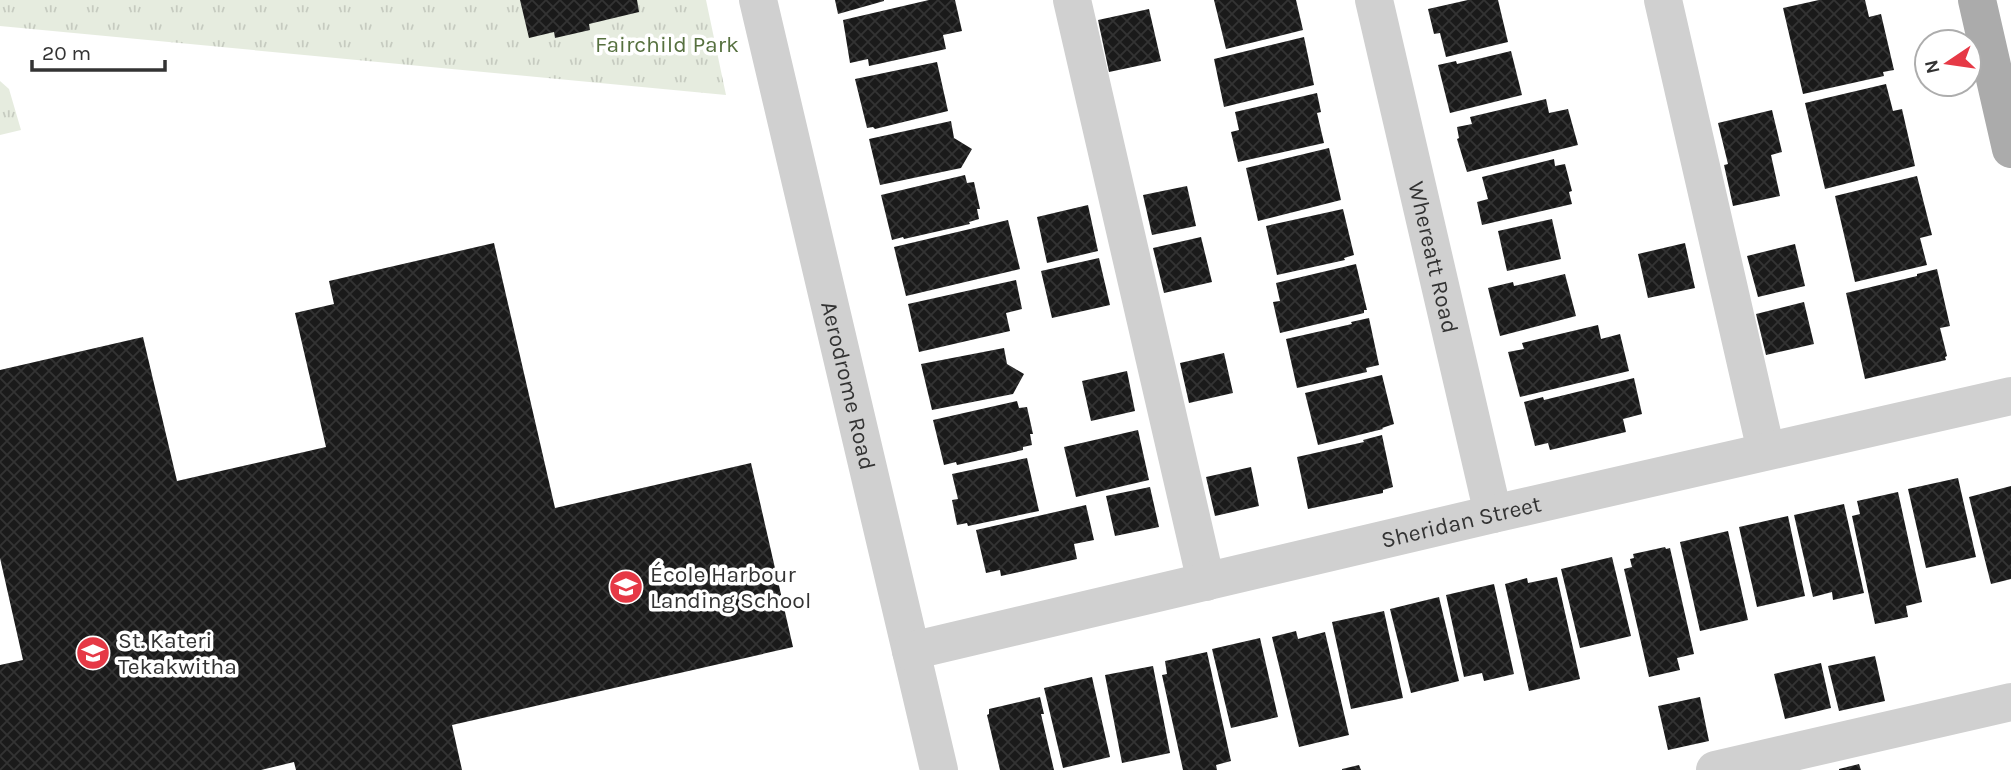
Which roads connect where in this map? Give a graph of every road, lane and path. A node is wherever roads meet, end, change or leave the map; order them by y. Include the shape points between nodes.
1 (758, 0) edge
2 (1072, 0) edge
3 (1374, 0) edge
4 (1663, 0) edge
5 (1977, 0) edge
6 (2011, 149) edge
7 (2011, 396) edge
8 (1766, 451) junction
9 (1493, 514) junction
10 (1206, 582) junction
11 (911, 651) junction
12 (2011, 702) edge
13 (939, 770) edge
14 (1715, 770) edge

1 - 11 street, Aerodrome Road
2 - 10 street
3 - 9 street, Whereatt Road
4 - 8 street
5 - 6 main road
7 - 8 street, Sheridan Street
8 - 9 street, Sheridan Street
9 - 10 street, Sheridan Street
10 - 11 street, Sheridan Street
11 - 13 street, Aerodrome Road
12 - 14 street

